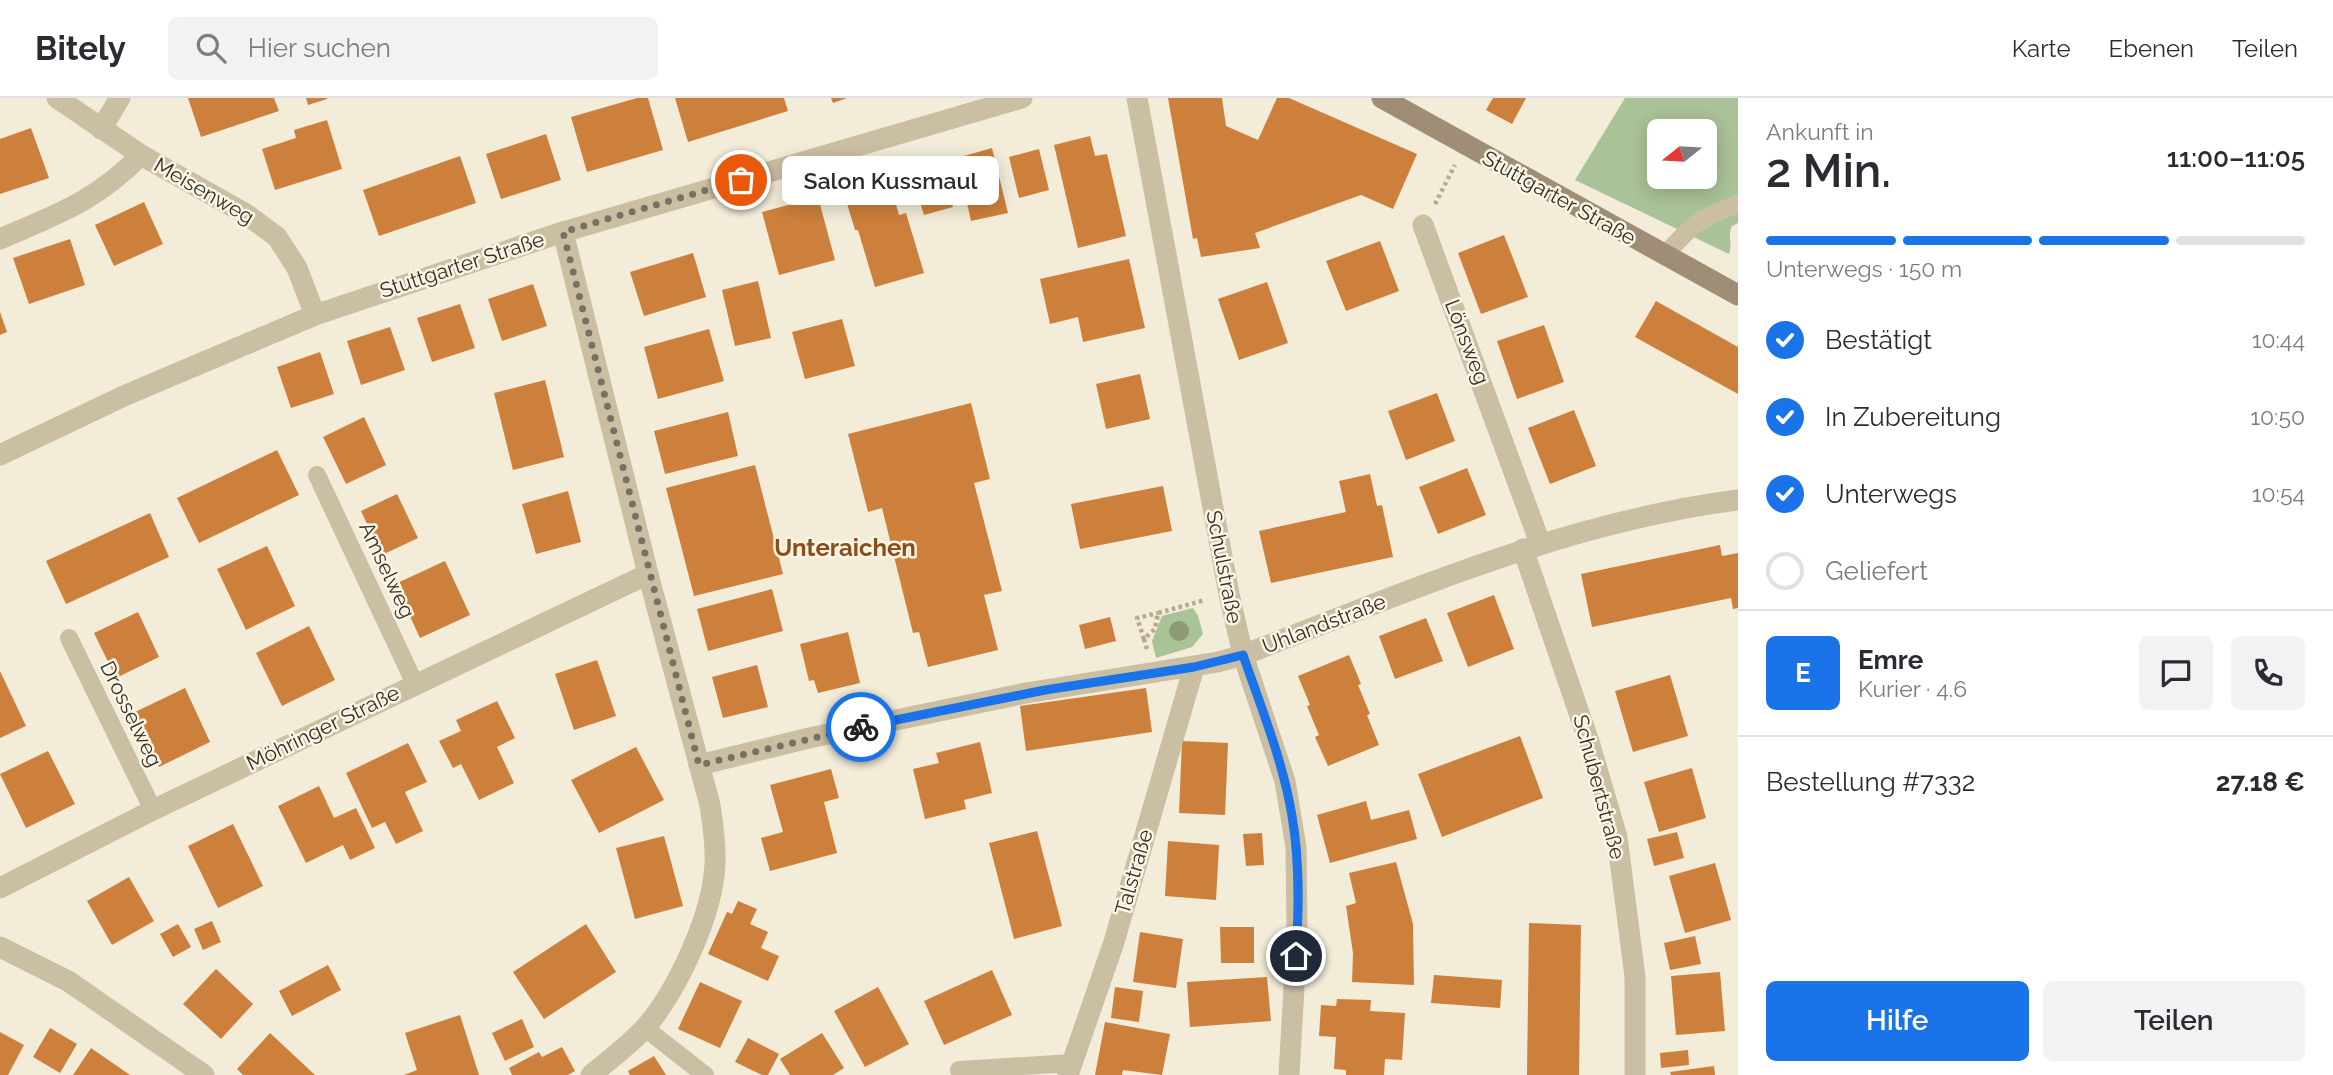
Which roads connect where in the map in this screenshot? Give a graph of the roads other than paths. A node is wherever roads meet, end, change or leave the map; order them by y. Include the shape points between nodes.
1 (57, 98) edge
2 (120, 98) edge
3 (1022, 98) edge
4 (1137, 98) edge
5 (1382, 98) edge
6 (101, 128) junction
7 (141, 155) junction
8 (1738, 204) edge
9 (1423, 225) road end
10 (563, 232) junction
11 (0, 239) edge
12 (1664, 256) junction
13 (1738, 295) edge
14 (315, 314) junction
15 (0, 455) edge
16 (317, 475) dead end
17 (1738, 500) edge
18 (1531, 546) junction
19 (648, 574) junction
20 (69, 638) dead end
21 (1243, 655) junction
22 (1194, 667) junction
23 (415, 684) junction
24 (699, 765) junction
25 (153, 810) junction
26 (7, 883) edge
27 (0, 947) edge
28 (645, 1028) junction
29 (1070, 1069) edge
30 (959, 1070) dead end
31 (594, 1073) edge
32 (204, 1075) edge
33 (705, 1075) edge
34 (1289, 1075) edge
35 (1636, 1075) edge

1 - 6 street, Meisenweg
2 - 6 street
3 - 10 street, Stuttgarter Straße
4 - 21 street, Schulstraße
5 - 12 main road, Stuttgarter Straße
6 - 7 street, Meisenweg
7 - 11 street via 84,202
7 - 14 street, Meisenweg via 246,214 277,237 298,268
8 - 12 lane via 1695,223
9 - 18 street, Lönsweg
10 - 14 street, Stuttgarter Straße
10 - 19 street
12 - 13 main road, Stuttgarter Straße
14 - 15 street, Stuttgarter Straße
16 - 23 lane, Amselweg
17 - 18 street, Uhlandstraße via 1644,516
18 - 21 street, Uhlandstraße
18 - 35 street, Schubertstraße via 1617,837 1635,977
19 - 23 street, Möhringer Straße
19 - 24 street
20 - 25 lane, Drosselweg
21 - 22 street, Uhlandstraße
21 - 34 street, Schulstraße via 1284,781 1296,847 1297,935
22 - 24 street, Uhlandstraße via 938,711
22 - 29 street, Talstraße via 1114,942
23 - 25 street, Möhringer Straße
24 - 28 street via 715,837 709,898 684,967
25 - 26 street, Möhringer Straße
27 - 32 street via 79,988
28 - 31 street
28 - 33 lane
29 - 30 lane

